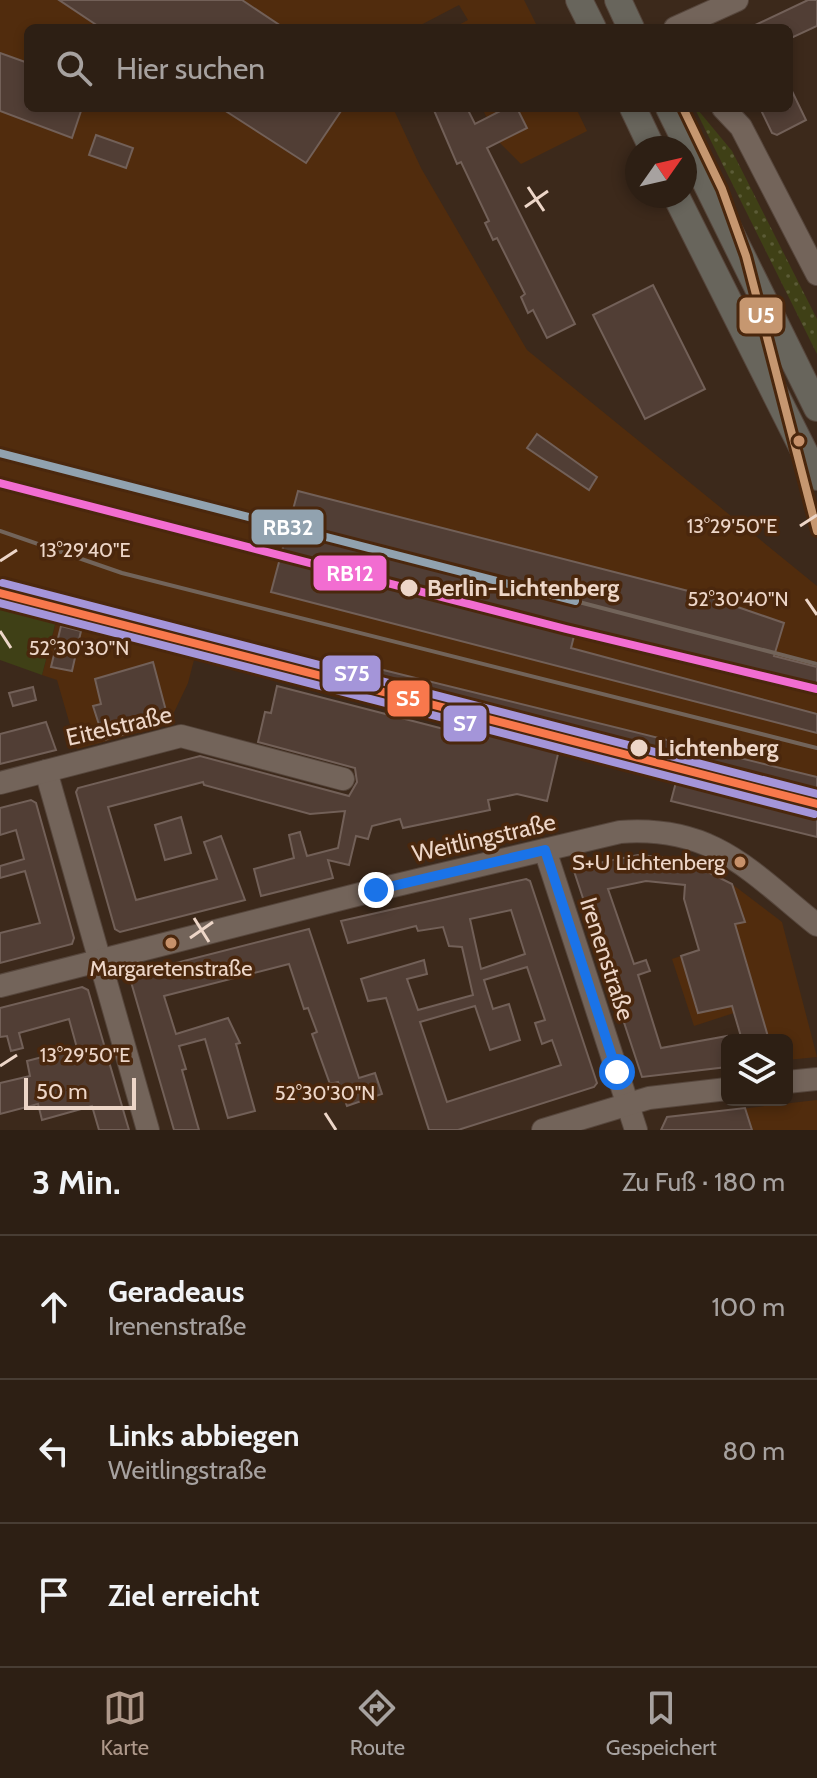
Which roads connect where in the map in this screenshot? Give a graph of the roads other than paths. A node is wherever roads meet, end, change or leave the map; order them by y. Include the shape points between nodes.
1 (579, 0) edge
2 (618, 0) edge
3 (737, 0) edge
4 (591, 24) edge
5 (629, 24) edge
6 (684, 24) edge
7 (635, 112) edge
8 (671, 112) edge
9 (727, 112) edge
10 (646, 136) edge
11 (682, 208) edge
12 (808, 236) edge
13 (817, 274) edge
14 (817, 408) edge
15 (817, 477) edge
16 (46, 771) junction
17 (343, 779) dead end
18 (0, 783) edge
19 (545, 850) junction
20 (817, 925) edge
21 (99, 960) junction
22 (0, 986) edge
23 (817, 1079) edge
24 (793, 1081) edge
25 (721, 1090) edge
26 (628, 1104) junction
27 (148, 1130) edge
28 (543, 1130) edge
29 (636, 1130) edge

1 - 4 main road
2 - 5 main road
3 - 6 street
7 - 10 main road
8 - 14 main road
9 - 12 street
11 - 15 main road
12 - 13 street
16 - 17 street, Eitelstraße via 187,736
16 - 18 street, Eitelstraße
16 - 21 street
19 - 20 street, Weitlingstraße via 620,832 689,836 723,849
19 - 21 street, Weitlingstraße
19 - 26 street, Irenenstraße
21 - 22 street, Weitlingstraße
21 - 27 street
23 - 24 street
25 - 26 street
26 - 28 street
26 - 29 street, Irenenstraße

